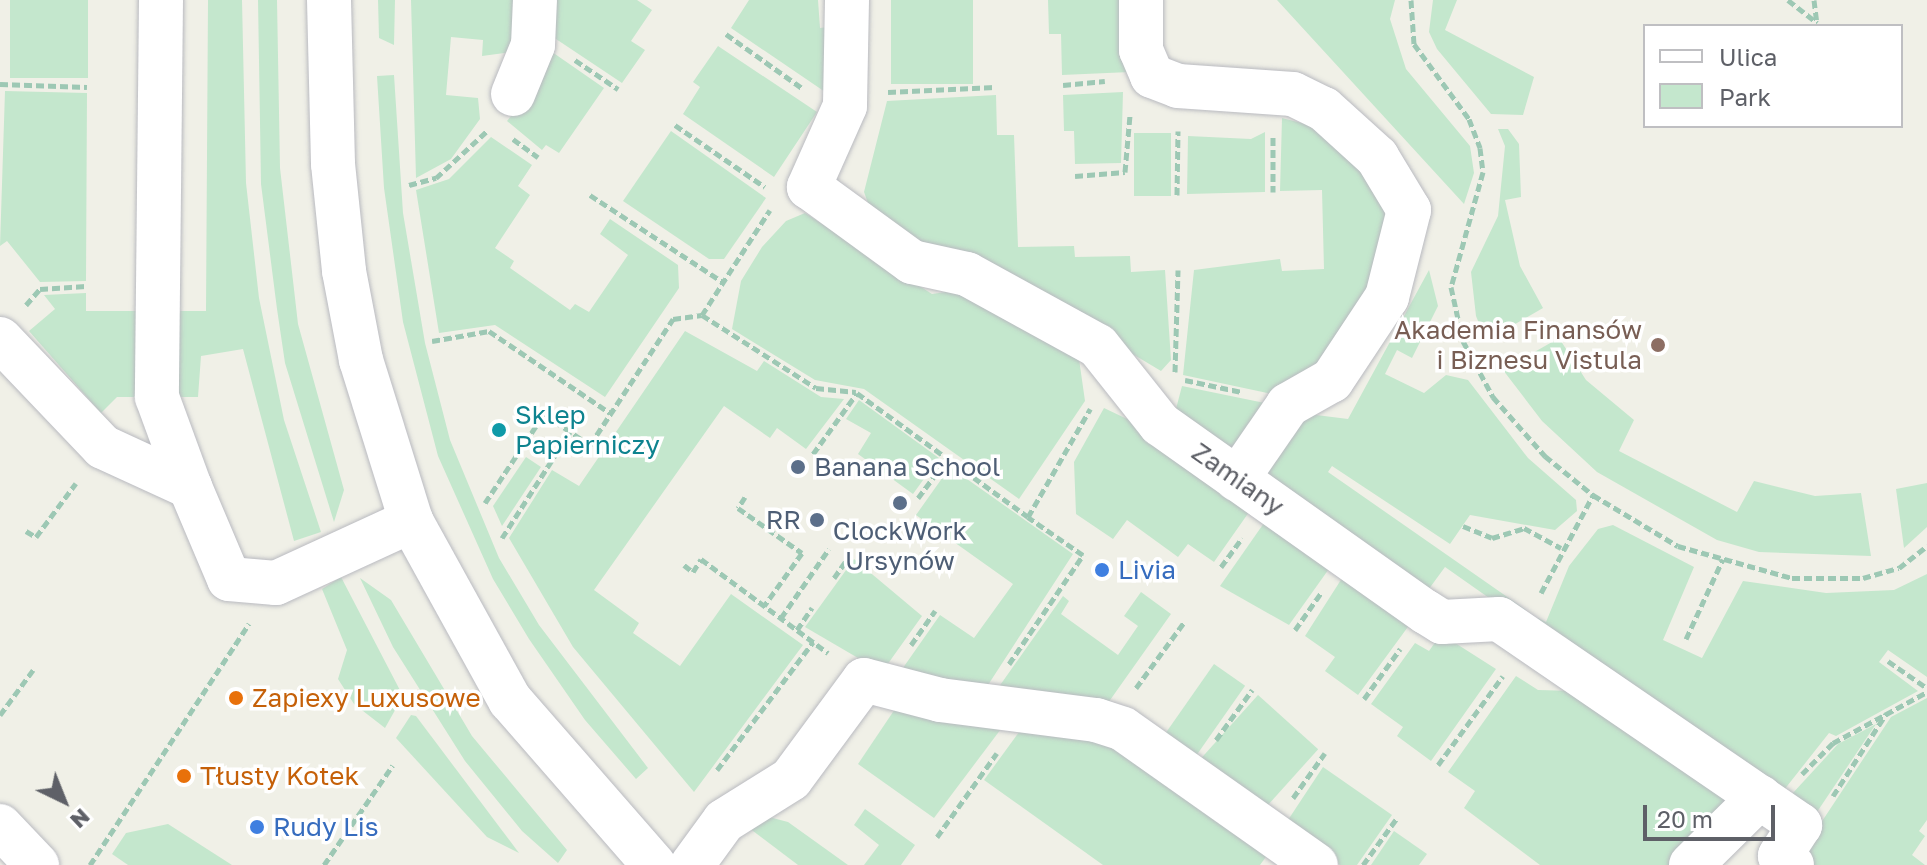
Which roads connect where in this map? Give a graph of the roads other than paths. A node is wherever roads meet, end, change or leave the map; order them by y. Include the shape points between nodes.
1 (161, 0) edge
2 (329, 0) edge
3 (535, 0) edge
4 (847, 0) edge
5 (1141, 0) edge
6 (513, 94) road end
7 (0, 339) edge
8 (1237, 479) junction
9 (190, 487) junction
10 (411, 521) junction
11 (1760, 797) junction
12 (0, 826) edge
13 (1796, 845) edge
14 (37, 865) edge
15 (654, 865) edge
16 (692, 865) edge
17 (1316, 865) edge
18 (1691, 865) edge

1 - 9 street via 157,397
2 - 10 street via 333,164 344,271 361,360
3 - 6 street via 533,45
4 - 8 street, Zamiany via 845,106 809,187 912,262 967,274 1098,346 1160,424
5 - 8 street via 1144,67 1163,84 1272,91 1324,109 1377,157 1409,210 1387,297 1332,380 1299,400
7 - 9 street via 103,447
8 - 11 street, Zamiany via 1442,622 1534,620
9 - 10 street via 229,579 276,583
10 - 15 street via 510,700
11 - 13 street, Zamiany
11 - 18 street
12 - 14 street
16 - 17 street via 724,821 791,779 864,680 1109,724

